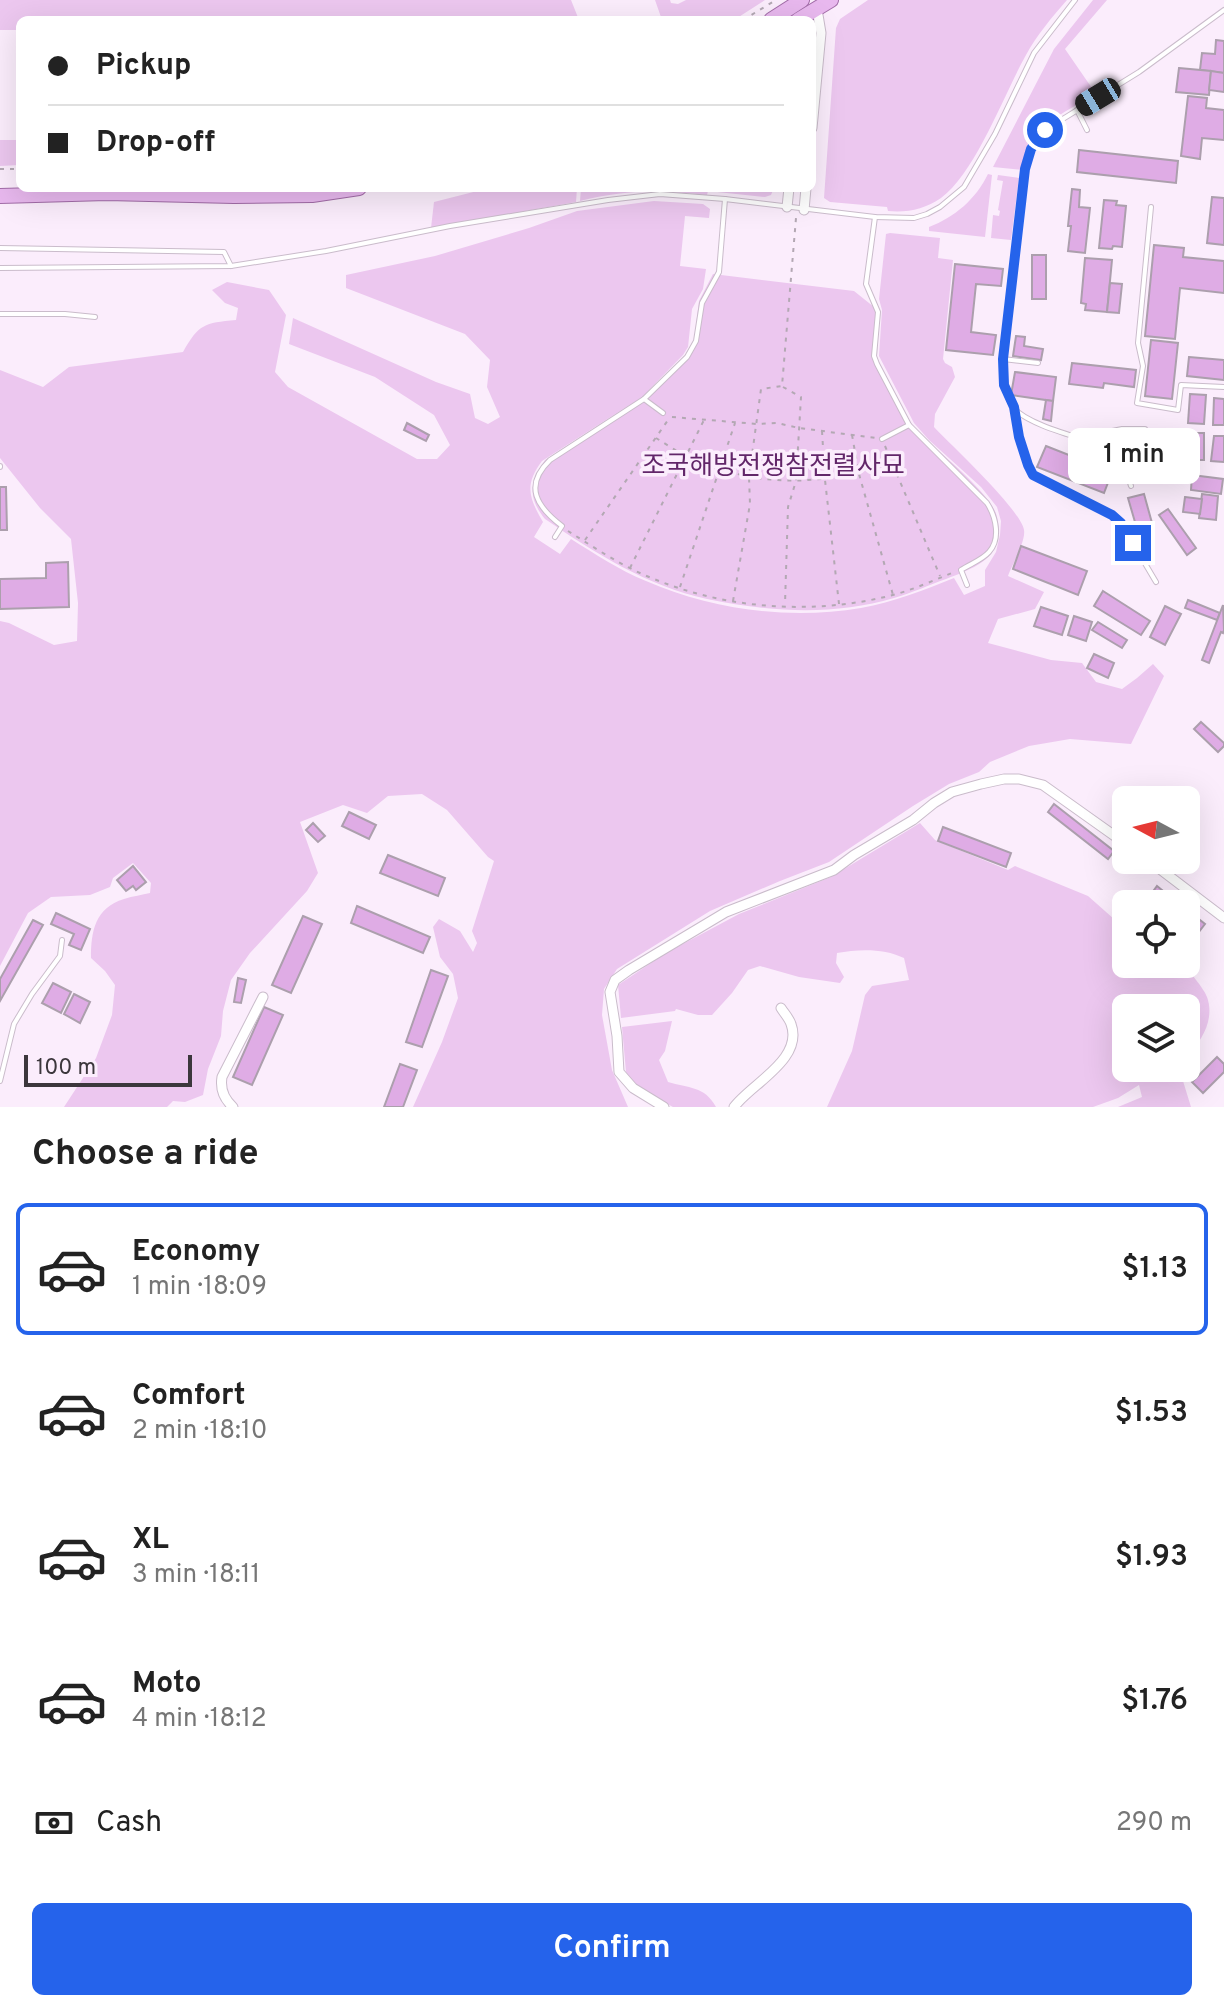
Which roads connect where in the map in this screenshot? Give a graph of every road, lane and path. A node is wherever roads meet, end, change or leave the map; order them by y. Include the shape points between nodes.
1 (776, 0) edge
2 (802, 0) edge
3 (831, 0) edge
4 (1075, 0) edge
5 (817, 9) junction
6 (1224, 10) edge
7 (750, 16) edge
8 (777, 16) edge
9 (806, 16) edge
10 (816, 86) edge
11 (1077, 110) junction
12 (1087, 130) dead end
13 (332, 192) edge
14 (790, 192) edge
15 (804, 192) edge
16 (0, 196) edge
17 (725, 199) junction
18 (1151, 207) dead end
19 (796, 209) junction
20 (875, 217) junction
21 (0, 248) edge
22 (231, 266) junction
23 (0, 268) edge
24 (0, 314) edge
25 (95, 317) dead end
26 (1003, 359) junction
27 (1038, 363) dead end
28 (782, 386) junction
29 (1224, 387) edge
30 (644, 399) junction
31 (1014, 407) junction
32 (663, 413) dead end
33 (704, 419) junction
34 (735, 422) junction
35 (757, 424) junction
36 (909, 425) junction
37 (799, 428) junction
38 (1145, 429) dead end
39 (822, 431) junction
40 (852, 434) junction
41 (1081, 437) junction
42 (656, 438) junction
43 (882, 439) junction
44 (685, 456) junction
45 (893, 462) junction
46 (719, 469) junction
47 (859, 474) junction
48 (749, 477) junction
49 (825, 480) junction
50 (796, 481) junction
51 (1131, 486) dead end
52 (562, 526) junction
53 (555, 537) dead end
54 (584, 541) junction
55 (630, 568) junction
56 (961, 570) junction
57 (941, 577) junction
58 (1156, 582) dead end
59 (967, 585) dead end
60 (679, 588) junction
61 (893, 595) junction
62 (733, 601) junction
63 (839, 605) junction
64 (785, 606) junction
65 (1112, 834) edge
66 (1166, 874) edge
67 (1224, 918) edge
68 (62, 940) dead end
69 (263, 997) dead end
70 (781, 1008) dead end
71 (0, 1081) edge
72 (233, 1107) edge
73 (664, 1107) edge
74 (734, 1107) edge

1 - 7 path
2 - 8 main road
3 - 5 main road
4 - 20 lane via 1034,53 964,187 927,214
5 - 9 main road
5 - 10 street via 821,33
6 - 11 lane
11 - 12 lane
11 - 26 lane via 1045,130 1025,169
13 - 16 main road
14 - 19 street
15 - 19 street
17 - 19 lane
17 - 22 lane via 660,194 608,200
17 - 30 lane via 719,272 702,303 696,341
18 - 29 lane via 1137,403 1178,410 1181,385
19 - 20 lane
19 - 28 path
20 - 36 lane via 866,284 878,312 874,356
21 - 22 lane via 224,252
22 - 23 lane
24 - 25 lane
26 - 27 lane
26 - 31 lane via 1004,385
28 - 35 path via 761,389
28 - 37 path via 801,397
30 - 32 lane
30 - 52 lane via 543,468 537,500
31 - 41 lane via 1030,420
31 - 58 lane via 1033,475 1112,515
33 - 34 path
33 - 42 path via 670,417
33 - 44 path
34 - 35 path
34 - 46 path
35 - 37 path
35 - 48 path
36 - 43 lane
36 - 56 lane via 992,510 993,545
37 - 39 path
37 - 50 path
38 - 41 lane
39 - 40 path
39 - 49 path
40 - 43 path
40 - 47 path
41 - 51 lane via 1115,452
42 - 44 path
42 - 54 path
43 - 45 path
44 - 46 path
44 - 55 path
45 - 47 path
45 - 57 path
46 - 48 path
46 - 60 path
47 - 49 path
47 - 61 path
48 - 50 path
48 - 62 path via 750,504
49 - 50 path
49 - 63 path
50 - 64 path via 788,507
52 - 53 lane
52 - 54 path
54 - 55 path
55 - 60 path
56 - 57 path
56 - 59 lane
57 - 61 path
60 - 62 path
61 - 63 path
62 - 64 path
63 - 64 path
65 - 73 street via 1043,785 1004,779 952,792 834,870 726,912 629,970 615,980 610,992 619,1072 633,1088
66 - 67 street
68 - 71 lane via 60,956 14,1024
69 - 72 street via 222,1077 220,1088
70 - 74 street via 792,1025 784,1061

